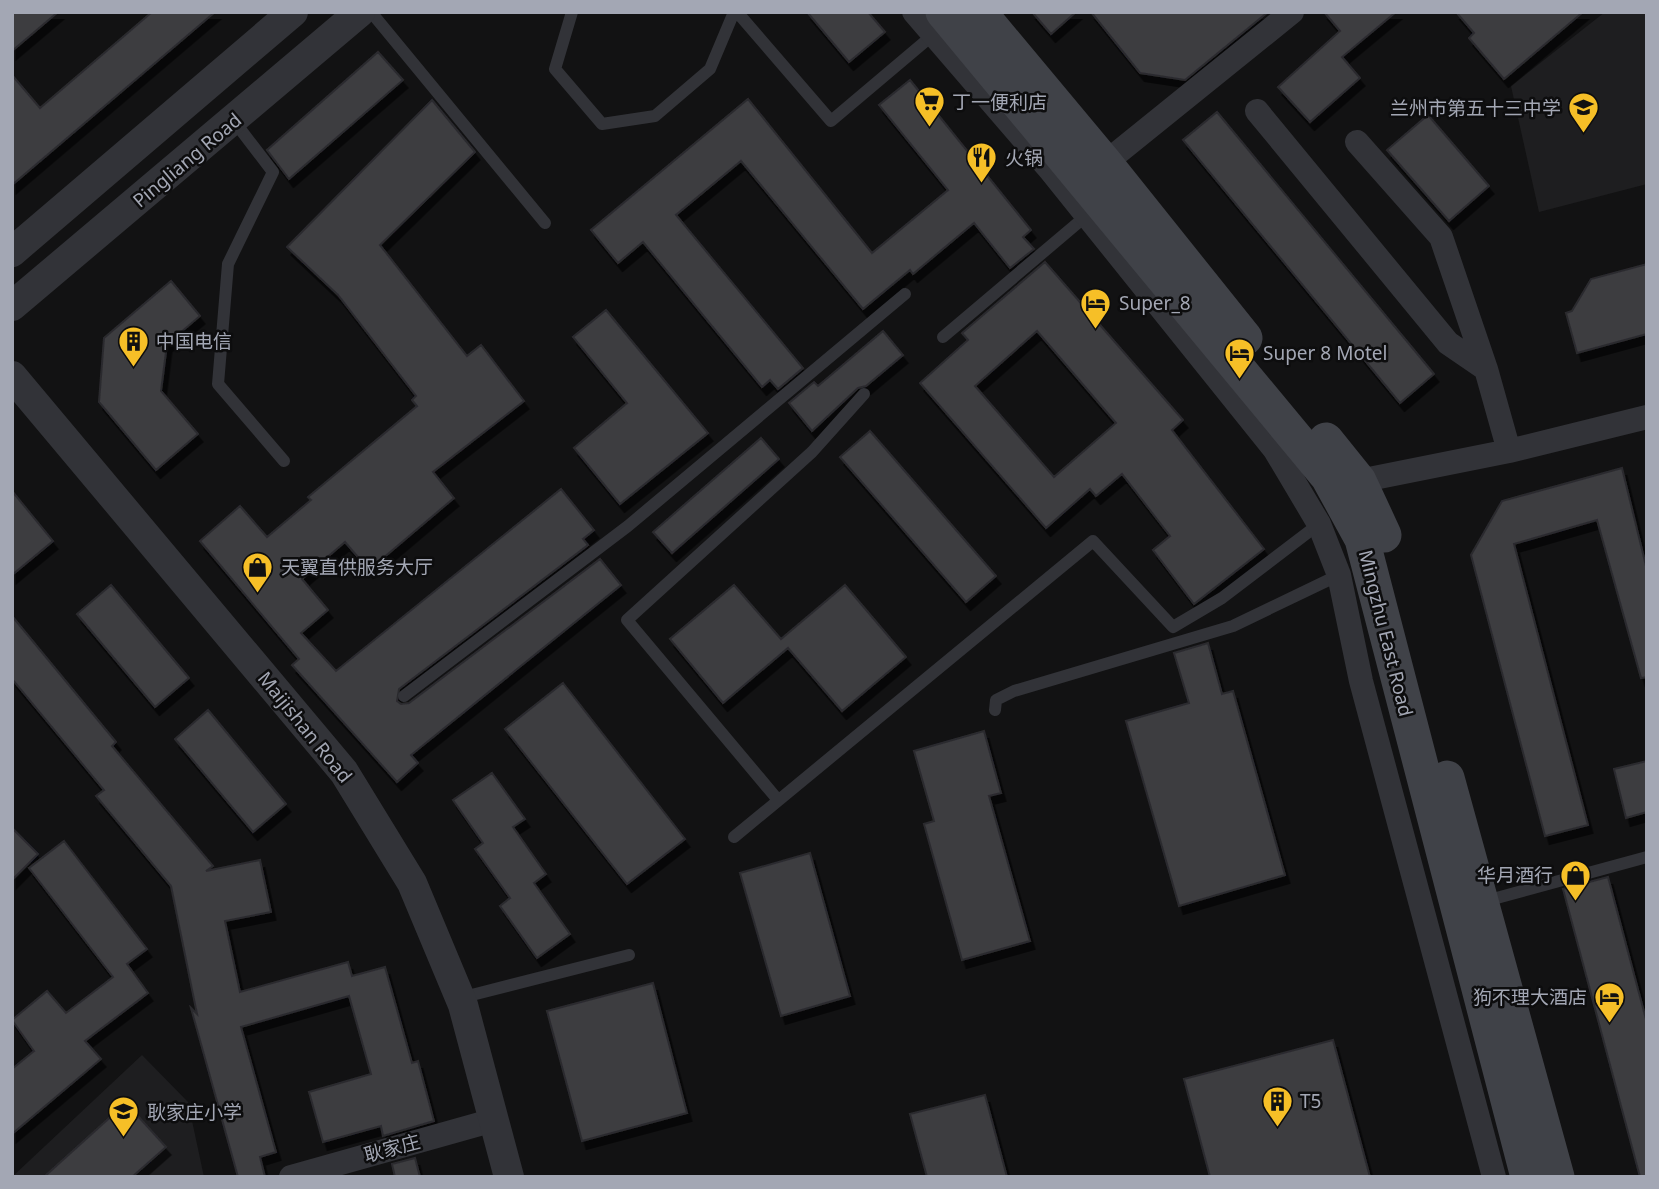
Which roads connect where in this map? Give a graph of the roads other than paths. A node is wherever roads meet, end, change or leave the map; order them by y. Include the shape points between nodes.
1 (293, 12) edge
2 (360, 12) edge
3 (371, 12) edge
4 (572, 12) edge
5 (735, 12) edge
6 (914, 12) edge
7 (979, 12) edge
8 (1292, 12) edge
9 (938, 23) edge
10 (1257, 111) dead end
11 (234, 121) junction
12 (1357, 142) dead end
13 (1105, 163) junction
14 (1086, 216) junction
15 (545, 223) dead end
16 (12, 252) edge
17 (905, 295) dead end
18 (12, 306) edge
19 (943, 337) dead end
20 (1486, 369) junction
21 (12, 376) edge
22 (864, 394) dead end
23 (1645, 423) edge
24 (1509, 451) junction
25 (284, 461) dead end
26 (1359, 481) junction
27 (1319, 524) junction
28 (1339, 575) junction
29 (1395, 673) junction
30 (1361, 681) junction
31 (404, 696) dead end
32 (995, 710) dead end
33 (778, 800) junction
34 (734, 836) dead end
35 (1647, 857) edge
36 (1482, 902) junction
37 (629, 956) dead end
38 (459, 998) junction
39 (494, 1120) junction
40 (291, 1177) edge
41 (509, 1177) edge
42 (1494, 1177) edge
43 (1528, 1177) edge
44 (1557, 1177) edge

1 - 16 street
2 - 11 street, Pingliang Road
3 - 15 lane
4 - 5 lane via 555,69 602,124 655,116 709,69
5 - 9 lane via 831,121
6 - 9 street, Mingzhu East Road
7 - 13 main road, Mingzhu East Road
8 - 13 street
9 - 14 street, Mingzhu East Road
9 - 29 main road, Mingzhu East Road via 1328,477 1362,539
10 - 20 street via 1448,343
11 - 18 street, Pingliang Road
11 - 25 lane via 273,172 228,264 218,384
12 - 20 street via 1440,237
13 - 26 main road, Mingzhu East Road
14 - 19 lane
14 - 27 street, Mingzhu East Road via 1275,450
17 - 31 lane via 628,526
20 - 24 street
21 - 38 street, Maijishan Road via 344,772 412,883
22 - 33 lane via 812,452 627,620
23 - 24 street
24 - 26 street
26 - 36 main road, Mingzhu East Road via 1384,536
27 - 28 street, Mingzhu East Road
27 - 33 lane via 1222,598 1173,627 1093,541
28 - 30 street, Mingzhu East Road
28 - 32 lane via 1233,626 1013,691 996,700
29 - 30 street
29 - 43 main road, Mingzhu East Road
30 - 42 street, Mingzhu East Road
33 - 34 lane
35 - 36 lane
36 - 44 main road, Mingzhu East Road
37 - 38 lane
38 - 39 street, Maijishan Road
39 - 40 street, 耿家庄
39 - 41 street, Maijishan Road

